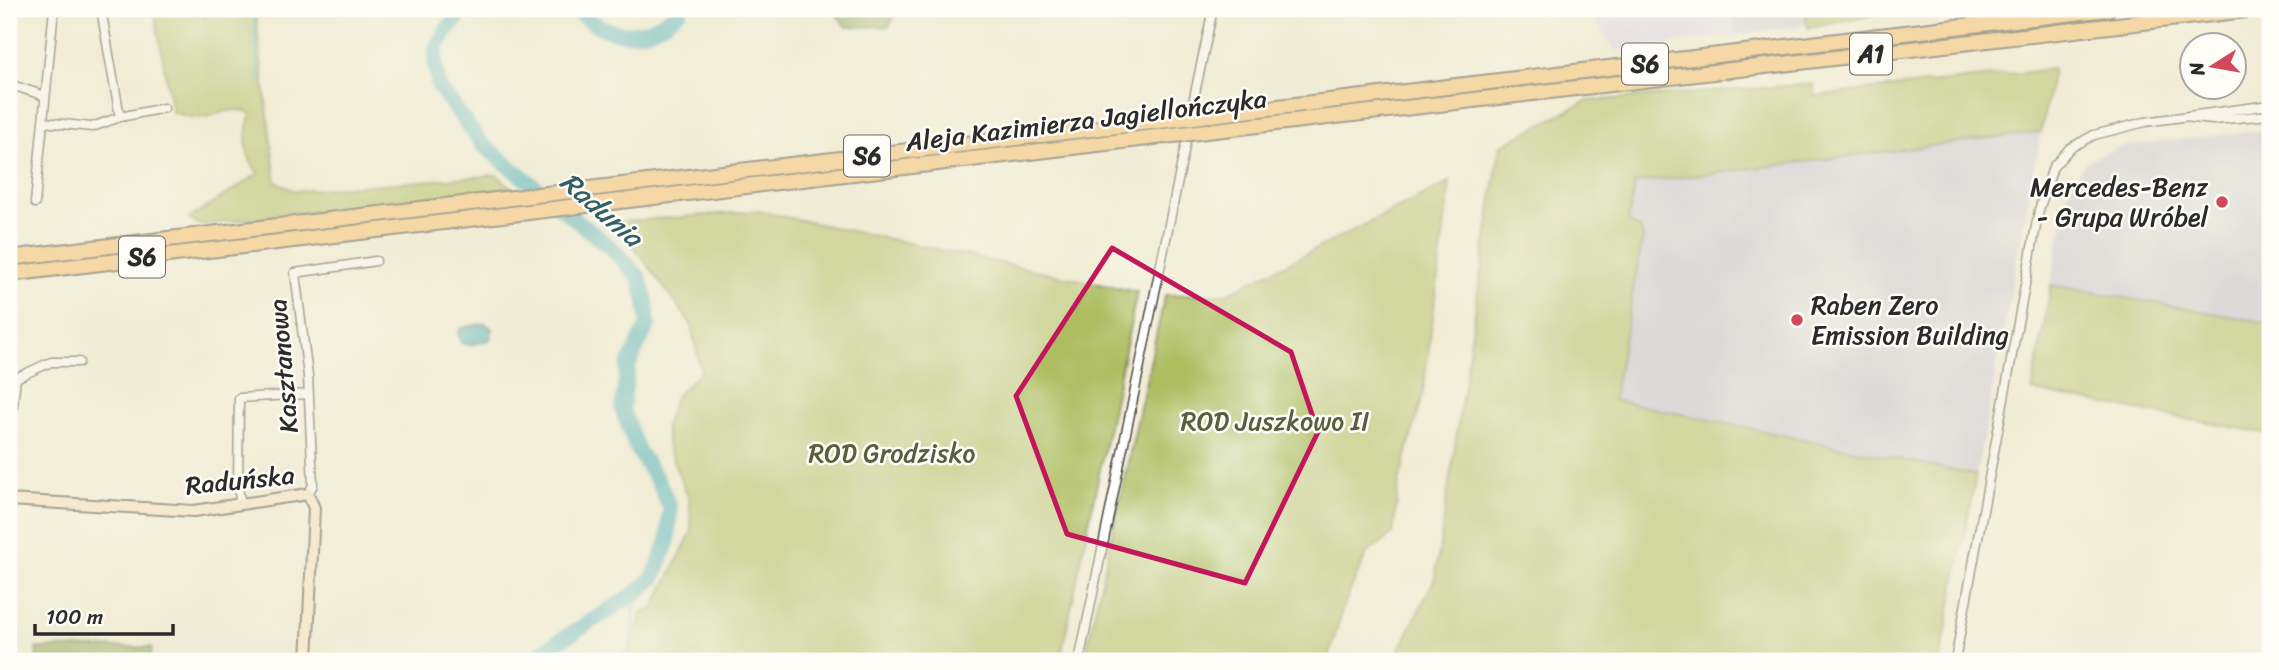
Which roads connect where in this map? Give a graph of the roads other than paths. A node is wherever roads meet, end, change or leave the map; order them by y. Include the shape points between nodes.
1 (54, 9) edge
2 (101, 9) edge
3 (1213, 9) edge
4 (2108, 9) edge
5 (2255, 9) edge
6 (1793, 46) joint
7 (1795, 62) joint
8 (9, 85) edge
9 (46, 96) junction
10 (2270, 105) edge
11 (1192, 107) dead end
12 (164, 108) dead end
13 (2270, 114) edge
14 (120, 117) junction
15 (2192, 118) junction
16 (43, 122) junction
17 (1185, 142) dead end
18 (35, 203) dead end
19 (298, 230) junction
20 (274, 233) junction
21 (9, 258) edge
22 (376, 261) dead end
23 (9, 274) edge
24 (79, 362) dead end
25 (309, 394) junction
26 (9, 440) edge
27 (308, 494) junction
28 (9, 500) edge
29 (242, 505) junction
30 (307, 661) edge
31 (1079, 661) edge
32 (1955, 661) edge

1 - 9 street
2 - 14 street
3 - 11 street
4 - 6 highway, A1
5 - 7 highway, A1
6 - 19 highway, Aleja Kazimierza Jagiellończyka / S6, bridge via 518,197
7 - 19 highway, Aleja Kazimierza Jagiellończyka / S6, bridge via 590,205
8 - 9 street
9 - 16 street
10 - 15 street
12 - 14 street
13 - 15 street
14 - 16 street via 92,127
15 - 32 street via 2107,130 2082,140 2053,167 2039,210
16 - 18 street
17 - 31 street
19 - 20 highway, Aleja Kazimierza Jagiellończyka / S6
20 - 21 highway, Aleja Kazimierza Jagiellończyka / S6
20 - 23 highway, Aleja Kazimierza Jagiellończyka / S6
22 - 25 street, Kasztanowa via 295,273
24 - 26 street via 51,362 16,379
25 - 27 street, Kasztanowa via 313,485
25 - 29 street via 239,398
27 - 29 street, Raduńska
27 - 30 street, Raduńska via 313,508
28 - 29 street, Raduńska via 194,511

